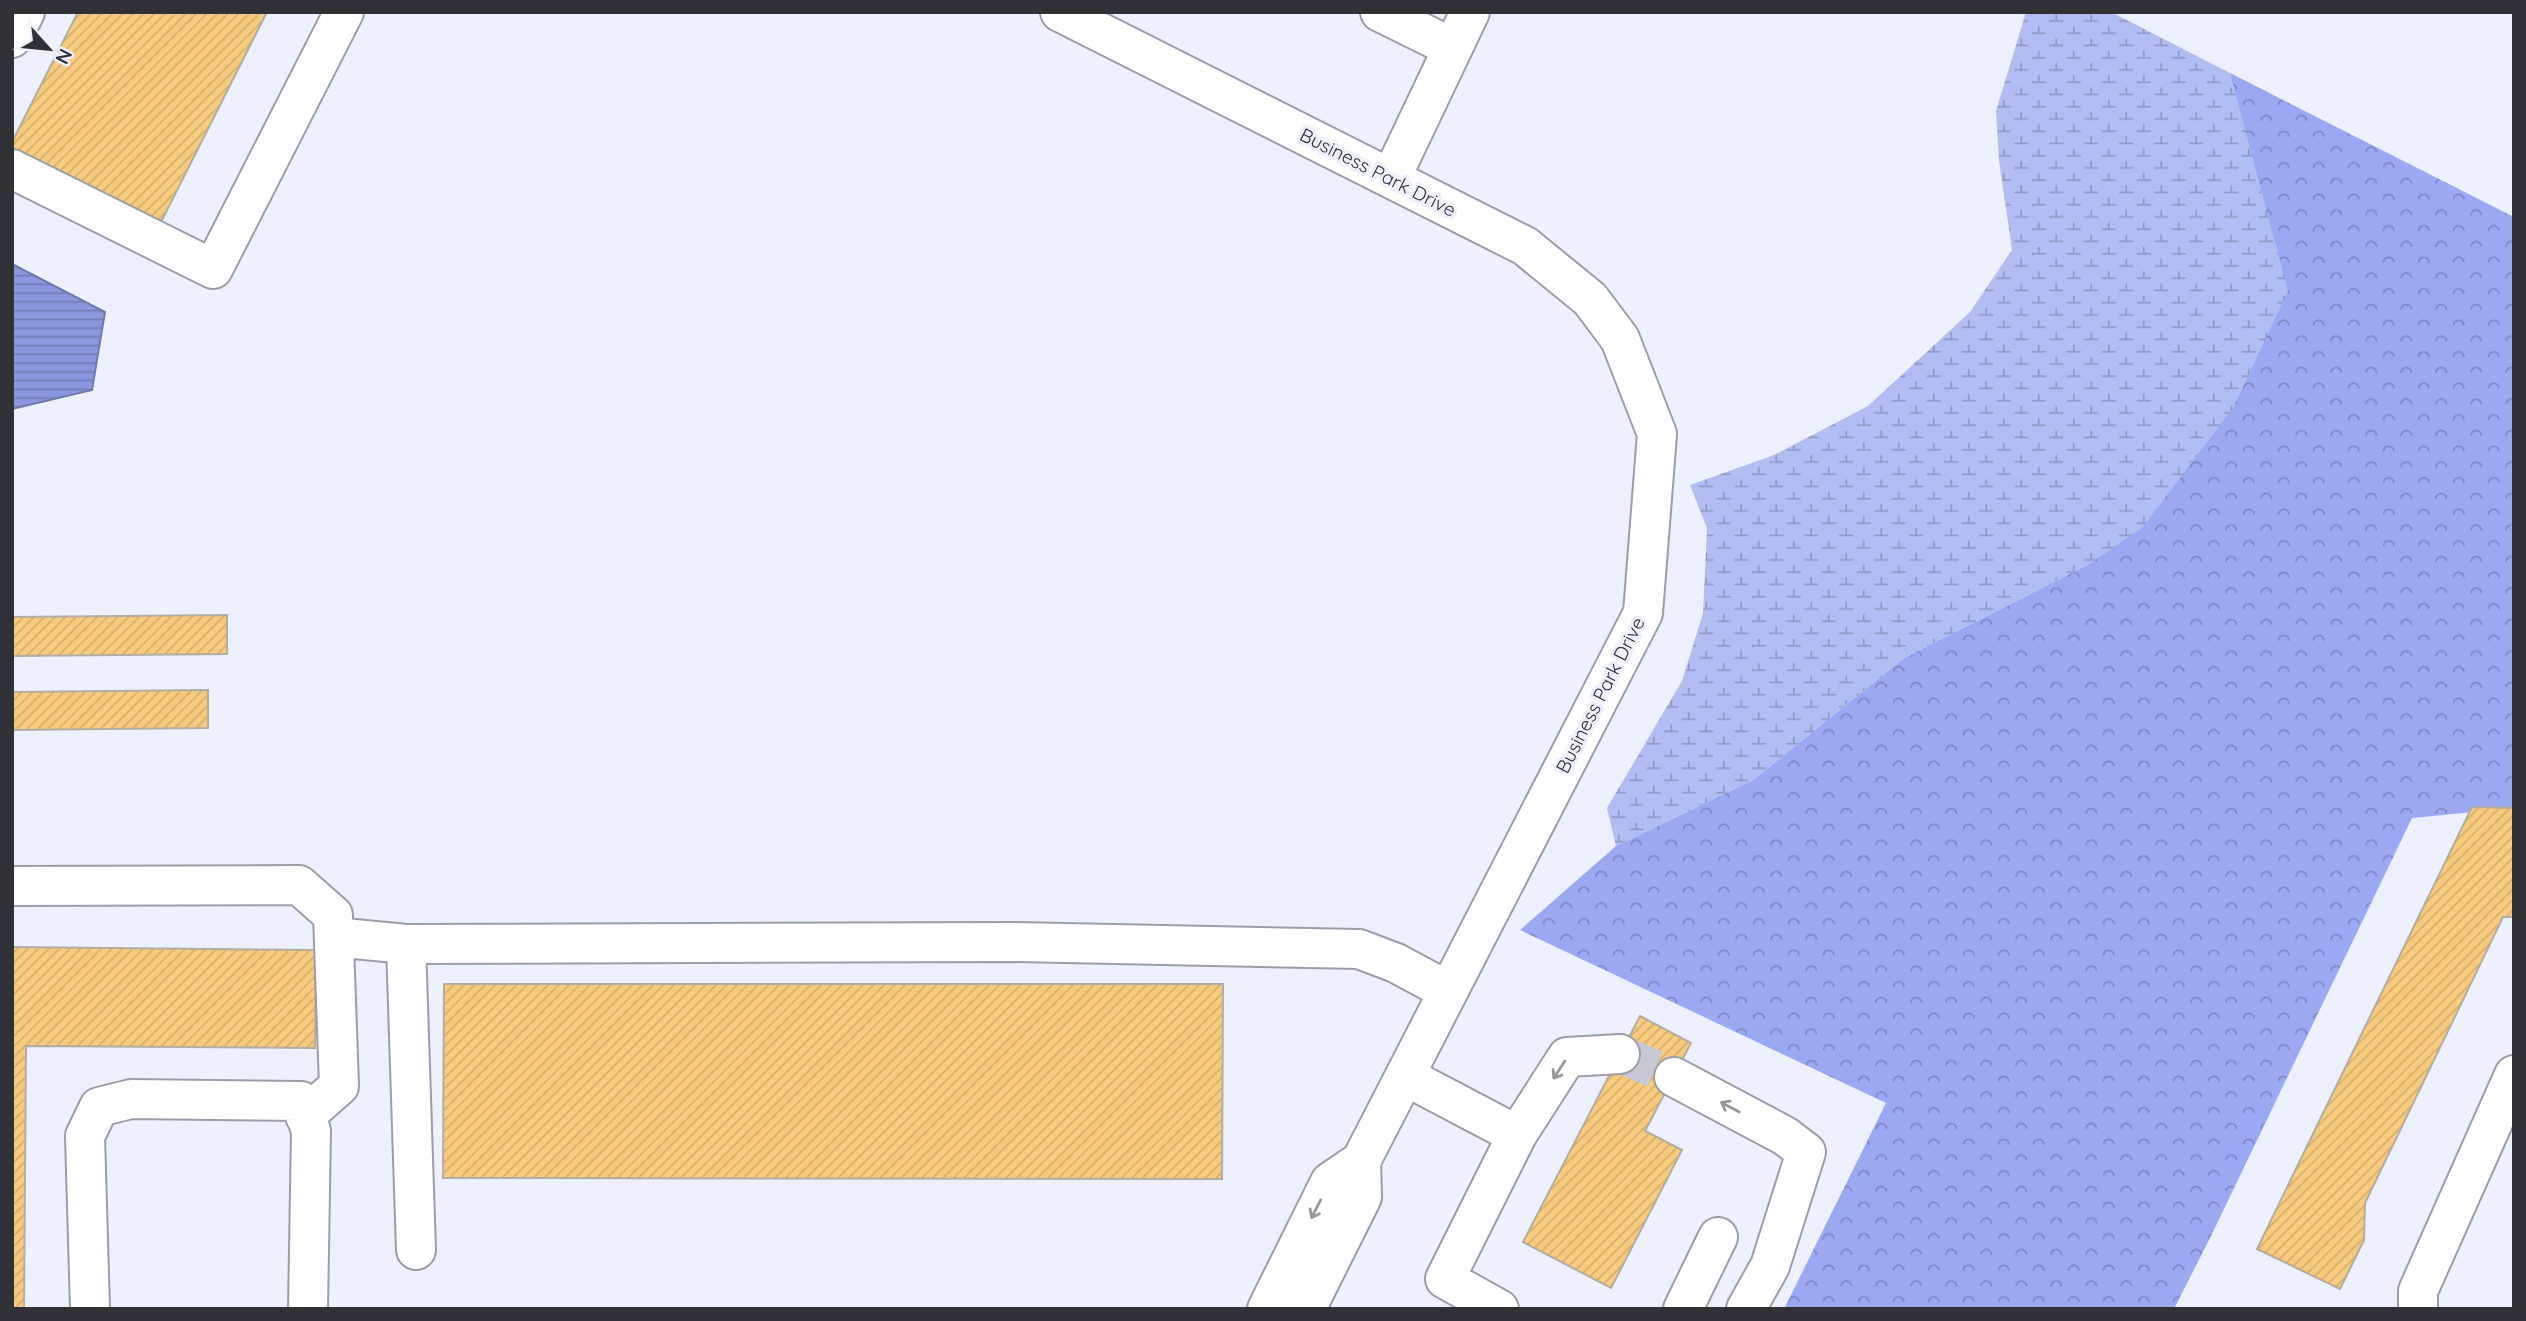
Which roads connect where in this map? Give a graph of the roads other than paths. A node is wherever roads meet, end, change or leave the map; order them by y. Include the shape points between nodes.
1 (25, 12) edge
2 (344, 12) edge
3 (1060, 12) edge
4 (1380, 12) edge
5 (1470, 12) edge
6 (1103, 22) edge
7 (12, 38) edge
8 (1452, 48) junction
9 (12, 169) edge
10 (1391, 178) junction
11 (12, 886) edge
12 (334, 937) junction
13 (406, 944) junction
14 (1448, 991) junction
15 (1620, 1054) tunnel mouth
16 (1405, 1076) junction
17 (2514, 1076) edge
18 (1674, 1077) tunnel mouth
19 (305, 1116) junction
20 (1517, 1135) junction
21 (1718, 1237) dead end
22 (416, 1250) dead end
23 (1305, 1284) edge
24 (90, 1309) edge
25 (308, 1309) edge
26 (1267, 1309) edge
27 (1499, 1309) edge
28 (1683, 1309) edge
29 (1746, 1309) edge
30 (2418, 1309) edge

1 - 7 street
2 - 9 street via 213,269
3 - 6 street, Business Park Drive
4 - 8 street
5 - 8 street
6 - 10 street, Business Park Drive
8 - 10 street
10 - 14 street, Business Park Drive via 1525,246 1590,299 1620,340 1657,434 1643,613
11 - 12 street via 299,884 333,915
12 - 13 street
12 - 19 street via 339,1086
13 - 14 street via 1012,942 1359,949 1396,962
13 - 22 street
14 - 16 street, Business Park Drive
15 -> 20 street via 1567,1057
16 - 20 street
16 - 23 street, Business Park Drive via 1361,1161 1362,1197
17 - 30 street via 2418,1290
29 -> 18 street via 1770,1266 1806,1152 1785,1136
19 - 24 street via 301,1101 131,1099 99,1107 85,1136
19 - 25 street via 311,1131
20 - 27 street via 1445,1279
21 - 28 street
23 - 26 street, Business Park Drive

